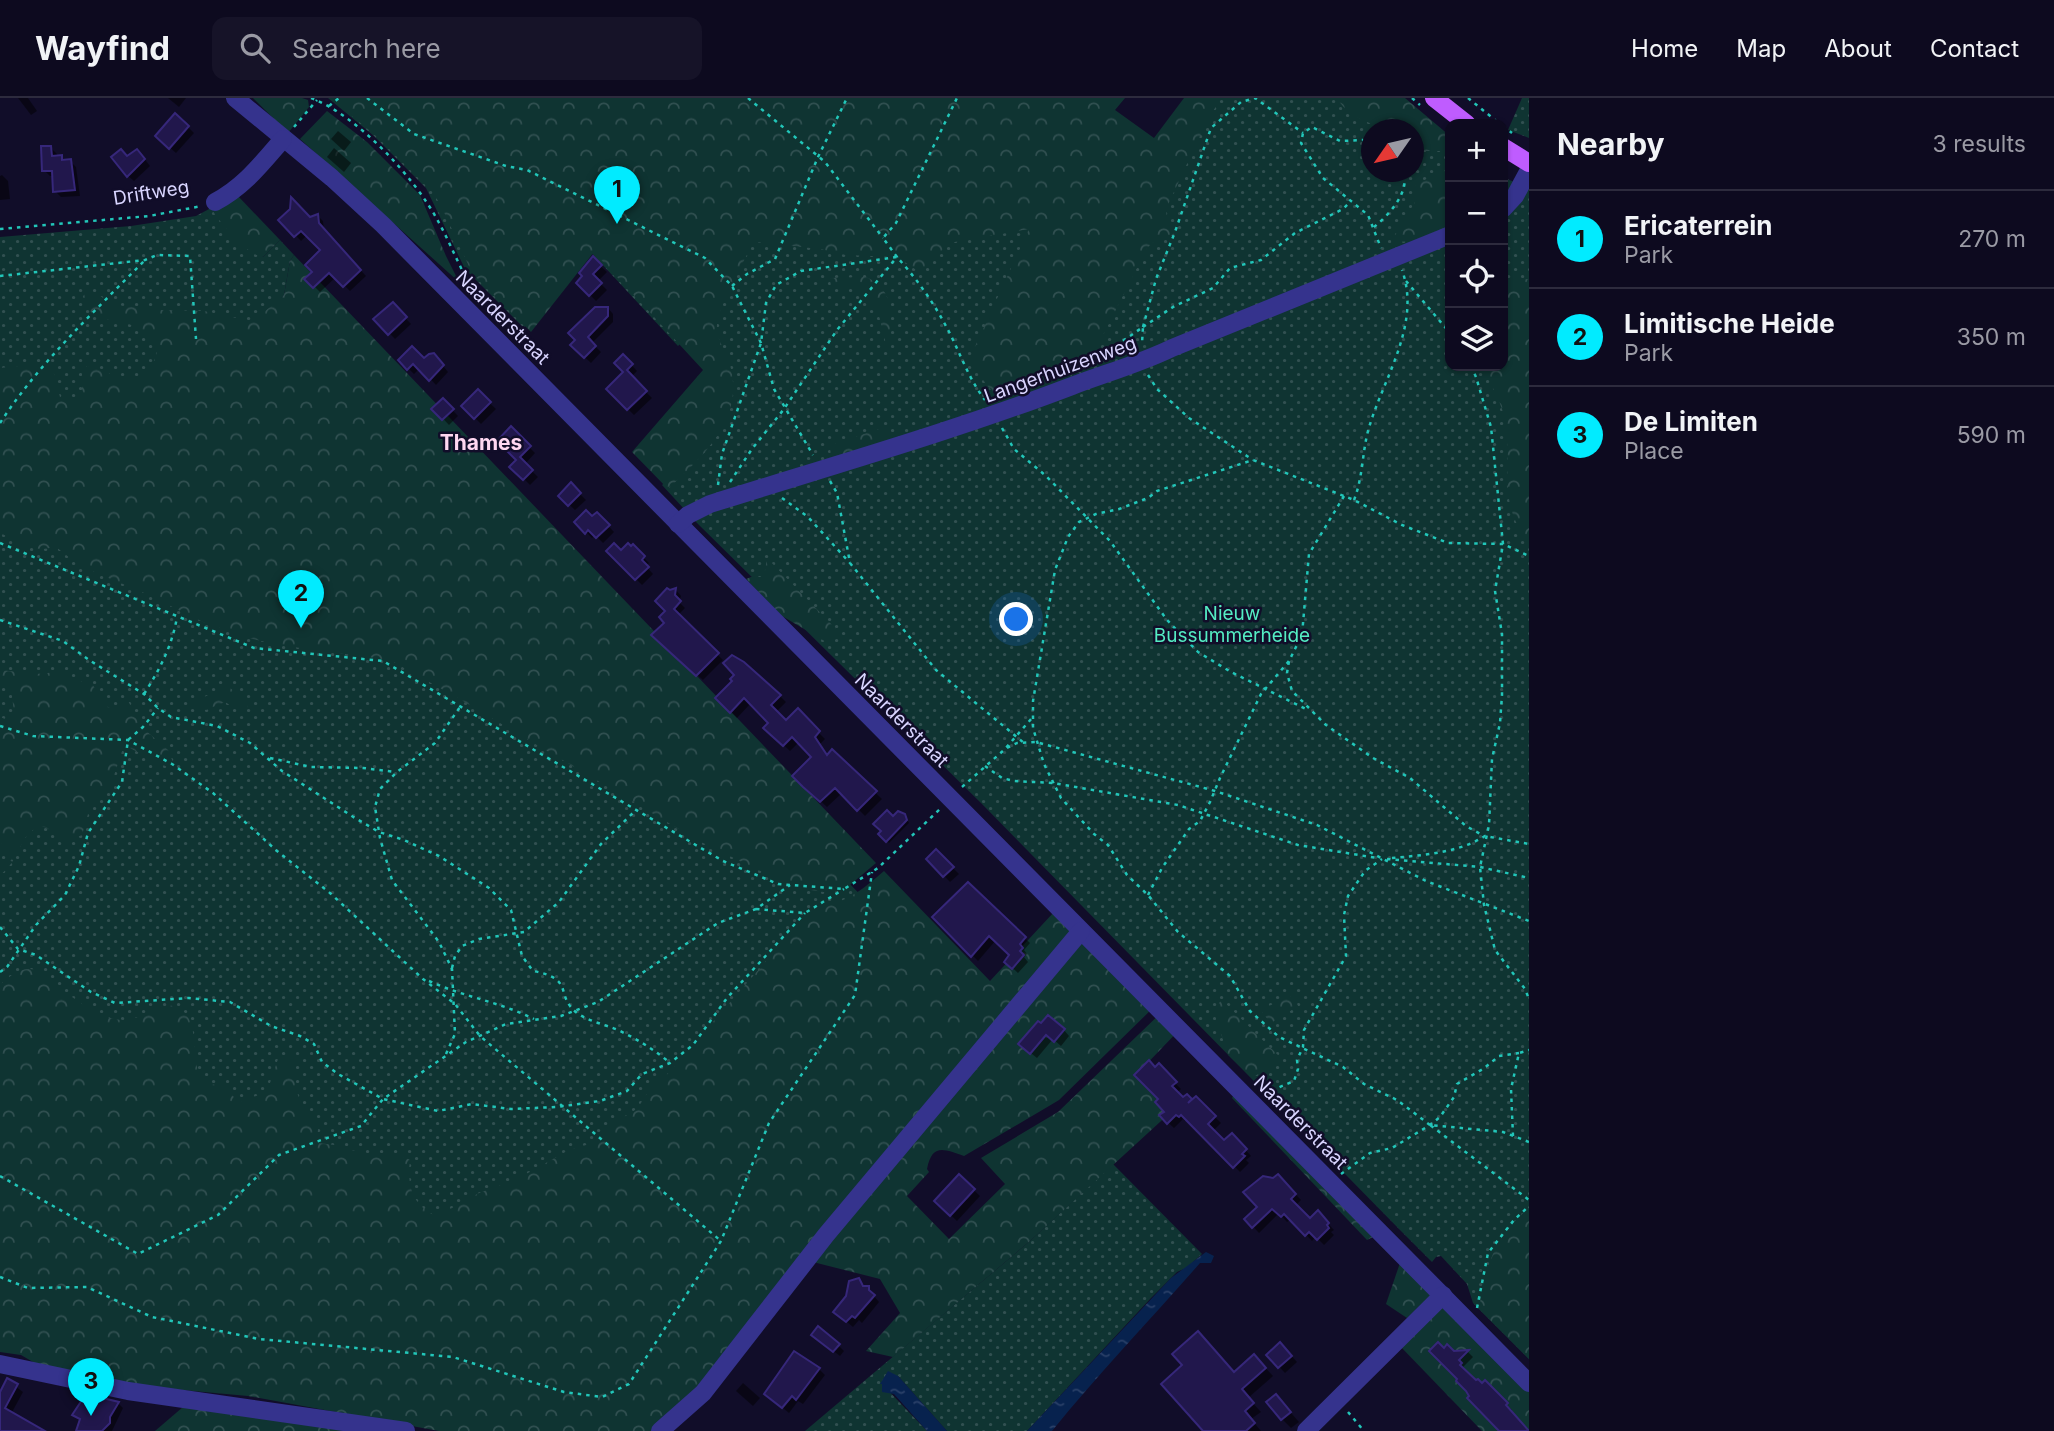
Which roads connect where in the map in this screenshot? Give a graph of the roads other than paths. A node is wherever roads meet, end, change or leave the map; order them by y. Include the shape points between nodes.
1 (235, 98) edge
2 (1434, 98) edge
3 (1461, 119) edge
4 (283, 139) junction
5 (1508, 150) edge
6 (1529, 163) edge
7 (1529, 170) edge
8 (215, 202) road end
9 (1508, 204) edge
10 (1445, 237) edge
11 (678, 524) junction
12 (1081, 931) junction
13 (1443, 1295) junction
14 (0, 1364) edge
15 (1529, 1383) edge
16 (406, 1431) edge
17 (660, 1431) edge
18 (1306, 1431) edge

1 - 4 street, Naarderstraat
2 - 3 main road
4 - 8 street, Driftweg via 251,176
4 - 11 street, Naarderstraat via 383,225
5 - 6 main road
7 - 9 street
10 - 11 street, Langerhuizenweg via 1140,364 995,415 716,502 695,510
11 - 12 street, Naarderstraat
12 - 13 street, Naarderstraat
12 - 17 street via 826,1234 703,1393
13 - 15 street, Naarderstraat
13 - 18 street
14 - 16 street via 128,1391

